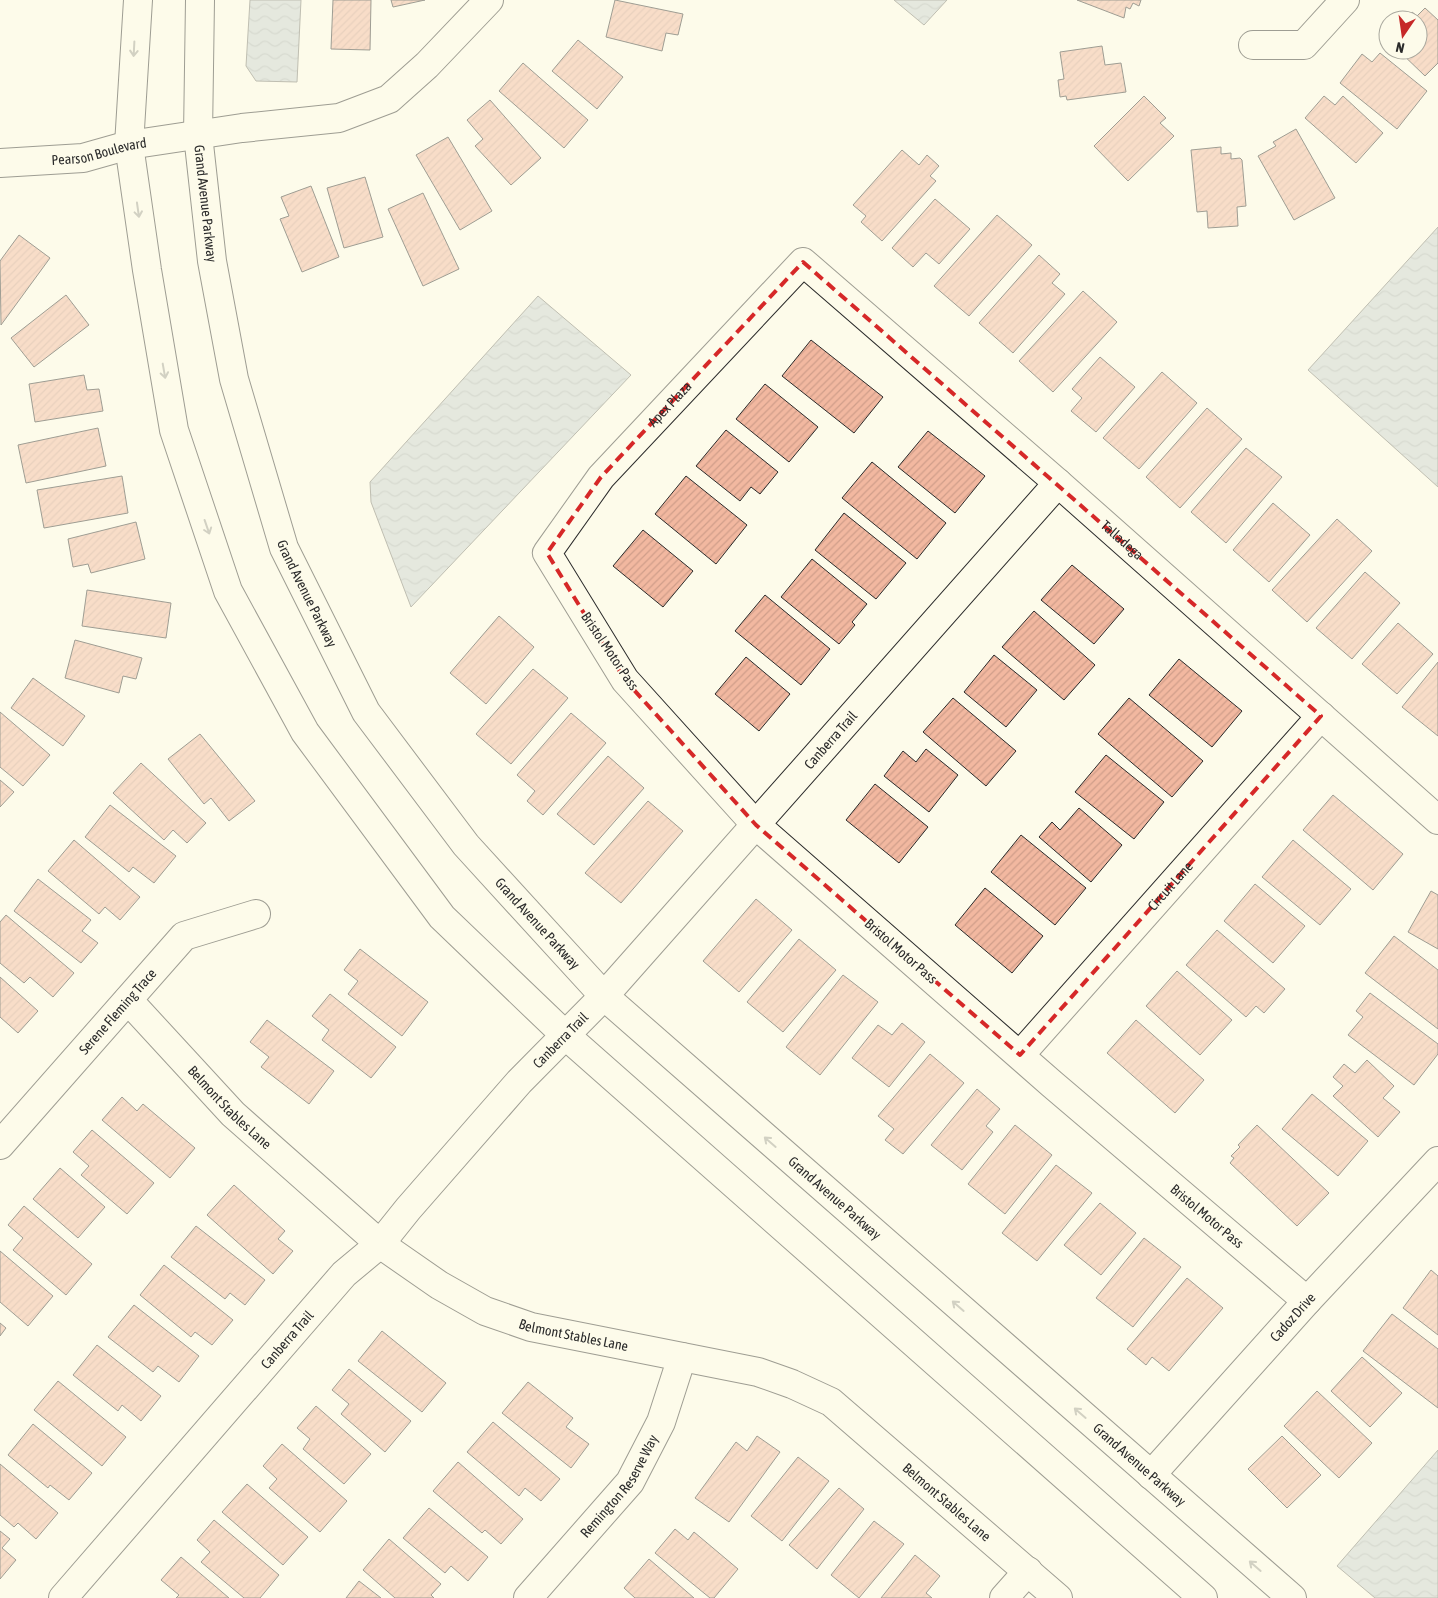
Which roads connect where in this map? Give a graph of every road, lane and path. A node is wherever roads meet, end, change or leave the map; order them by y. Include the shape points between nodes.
1 (138, 0) edge
2 (200, 0) edge
3 (489, 0) edge
4 (1345, 0) edge
5 (1253, 45) dead end
6 (198, 135) junction
7 (129, 145) junction
8 (0, 163) edge
9 (803, 262) joint
10 (1058, 483) junction
11 (547, 554) joint
12 (1321, 716) junction
13 (1438, 820) edge
14 (756, 825) junction
15 (256, 914) dead end
16 (604, 996) junction
17 (128, 1000) junction
18 (564, 1034) junction
19 (1020, 1056) junction
20 (0, 1145) edge
21 (1438, 1161) edge
22 (380, 1244) junction
23 (1307, 1301) junction
24 (682, 1357) junction
25 (1151, 1475) junction
26 (1028, 1571) junction
27 (63, 1598) edge
28 (528, 1598) edge
29 (1004, 1598) edge
30 (1058, 1598) edge
31 (1203, 1598) edge
32 (1292, 1598) edge

1 -> 7 street
2 - 6 street, Grand Avenue Parkway
3 - 6 street, Pearson Boulevard via 427,65 389,98 339,118
4 - 5 street via 1304,45
6 - 7 street, Pearson Boulevard
6 - 16 street, Grand Avenue Parkway via 212,261 234,379 284,548 366,712 466,846
7 - 8 street, Pearson Boulevard via 83,158
7 -> 18 street via 174,430 228,591 305,732 442,917
9 - 10 street, Talladega
9 - 11 street, Apex Plaza via 601,477
10 - 12 street, Talladega
10 - 14 street, Canberra Trail
11 - 14 street, Bristol Motor Pass via 625,680
12 - 13 street, Talladega
12 - 19 street, Circuit Lane
14 - 16 street, Canberra Trail
14 - 19 street, Bristol Motor Pass
15 - 17 street, Serene Fleming Trace via 184,936
16 - 18 street, Canberra Trail
25 -> 16 street, Grand Avenue Parkway
17 - 20 street, Serene Fleming Trace
17 - 22 street, Belmont Stables Lane via 233,1114
18 - 22 street, Canberra Trail
18 - 31 street
19 - 23 street, Bristol Motor Pass
21 - 23 street, Cadoz Drive
22 - 24 street, Belmont Stables Lane via 439,1285 485,1311 531,1327
22 - 27 street, Canberra Trail via 344,1274
23 - 25 street, Cadoz Drive
24 - 26 street, Belmont Stables Lane via 758,1372 831,1402
24 - 28 street, Remington Reserve Way via 661,1422 630,1482
32 -> 25 street, Grand Avenue Parkway
26 - 29 street
26 - 30 street, Belmont Stables Lane

